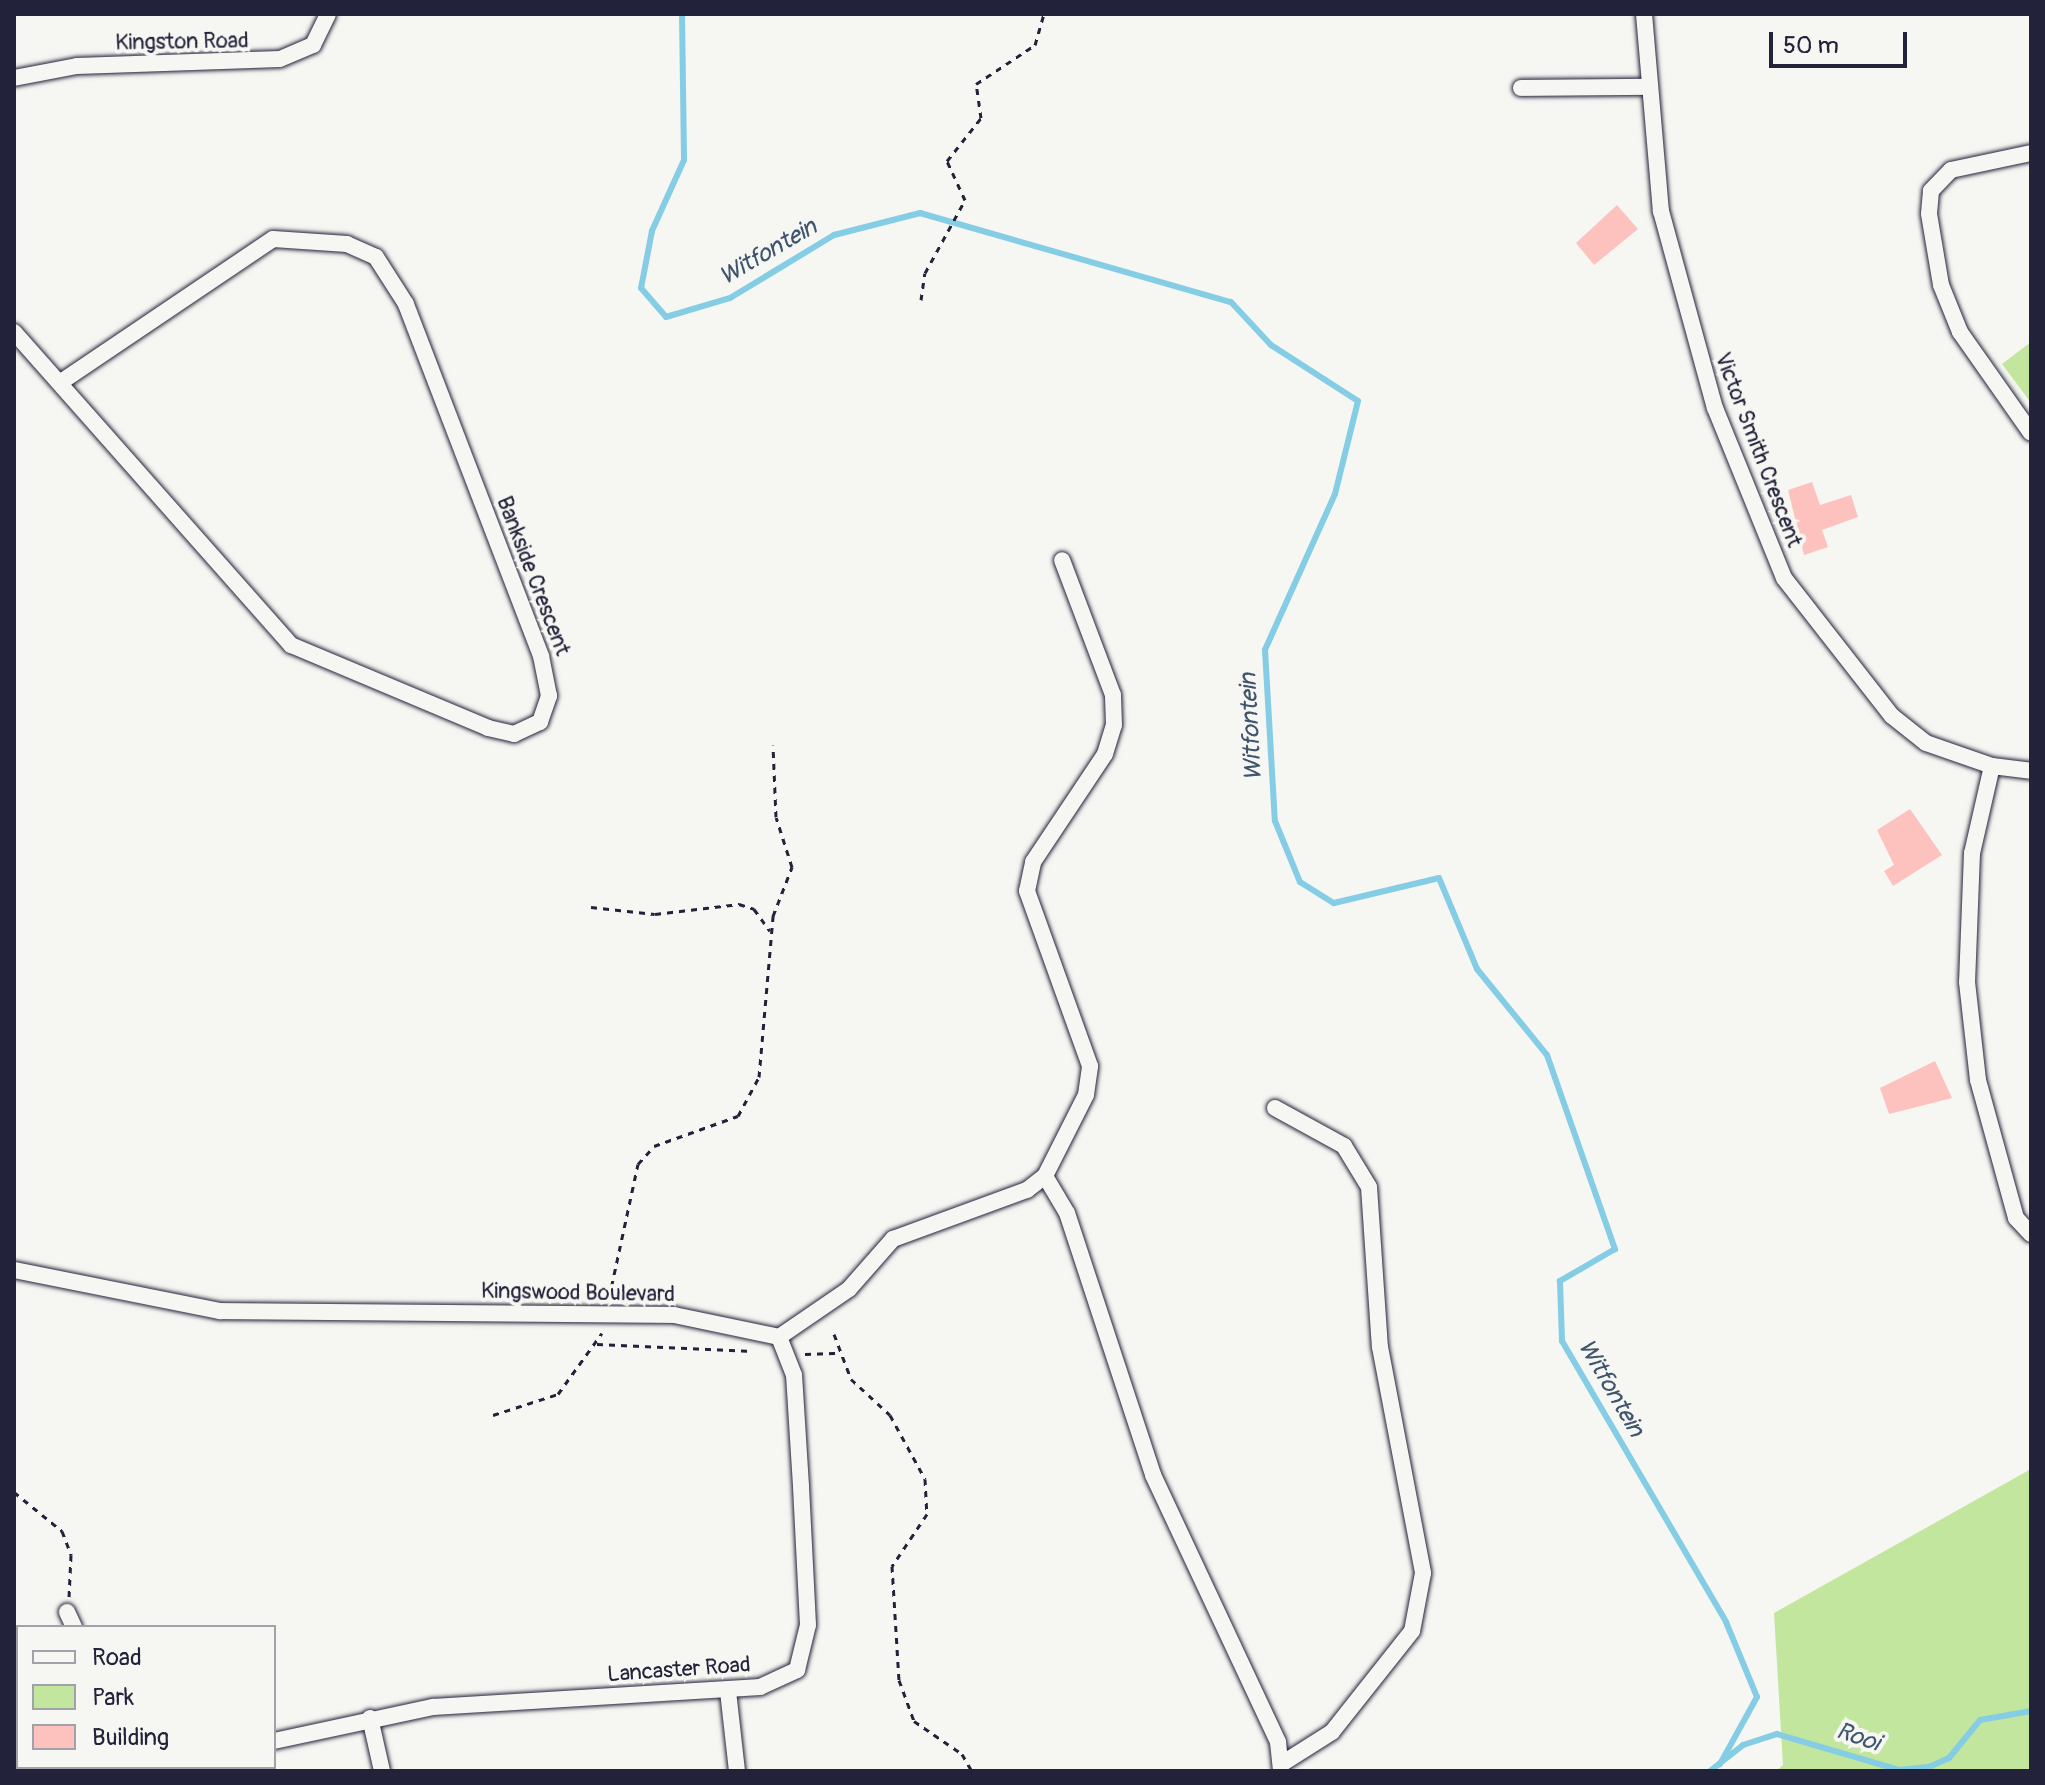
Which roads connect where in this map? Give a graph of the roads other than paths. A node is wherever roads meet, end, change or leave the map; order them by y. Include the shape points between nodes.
1 (328, 14) edge
2 (1644, 14) edge
3 (14, 78) edge
4 (1647, 87) junction
5 (1521, 88) dead end
6 (2031, 153) edge
7 (14, 332) edge
8 (61, 382) junction
9 (2031, 433) edge
10 (1062, 560) dead end
11 (1992, 766) junction
12 (2031, 771) edge
13 (1275, 1108) dead end
14 (1045, 1176) junction
15 (2031, 1234) edge
16 (14, 1270) edge
17 (779, 1337) junction
18 (728, 1691) junction
19 (370, 1718) junction
20 (276, 1741) edge
21 (1282, 1767) edge
22 (382, 1771) edge
23 (737, 1771) edge

1 - 3 street, Kingston Road via 313,45 280,59 77,66
2 - 4 street, Victor Smith Crescent
4 - 5 street
4 - 11 street, Victor Smith Crescent via 1661,211 1698,354 1784,578 1892,716 1926,743
6 - 9 street via 1951,170 1931,191 1929,214 1941,285 1960,332
7 - 8 street, Bankside Crescent
8 - 8 street, Bankside Crescent via 291,645 488,728 514,734 540,722 549,696 541,656 406,304 376,257 347,244 273,239
10 - 14 street via 1113,695 1114,725 1105,754 1033,862 1027,891 1090,1066 1086,1095
11 - 12 street, Victor Smith Crescent
11 - 15 street via 1972,853 1967,982 1985,1108 2016,1218
13 - 21 street via 1344,1146 1369,1187 1380,1347 1423,1573 1412,1631 1332,1732
14 - 17 street via 1027,1190 893,1239 849,1289
14 - 21 street via 1067,1213 1153,1475
16 - 17 street, Kingswood Boulevard via 220,1311 674,1315
17 - 18 street, Lancaster Road via 795,1391 807,1643 797,1670 782,1680
18 - 19 street, Lancaster Road via 558,1697
18 - 23 street
19 - 20 street, Lancaster Road
19 - 22 street

